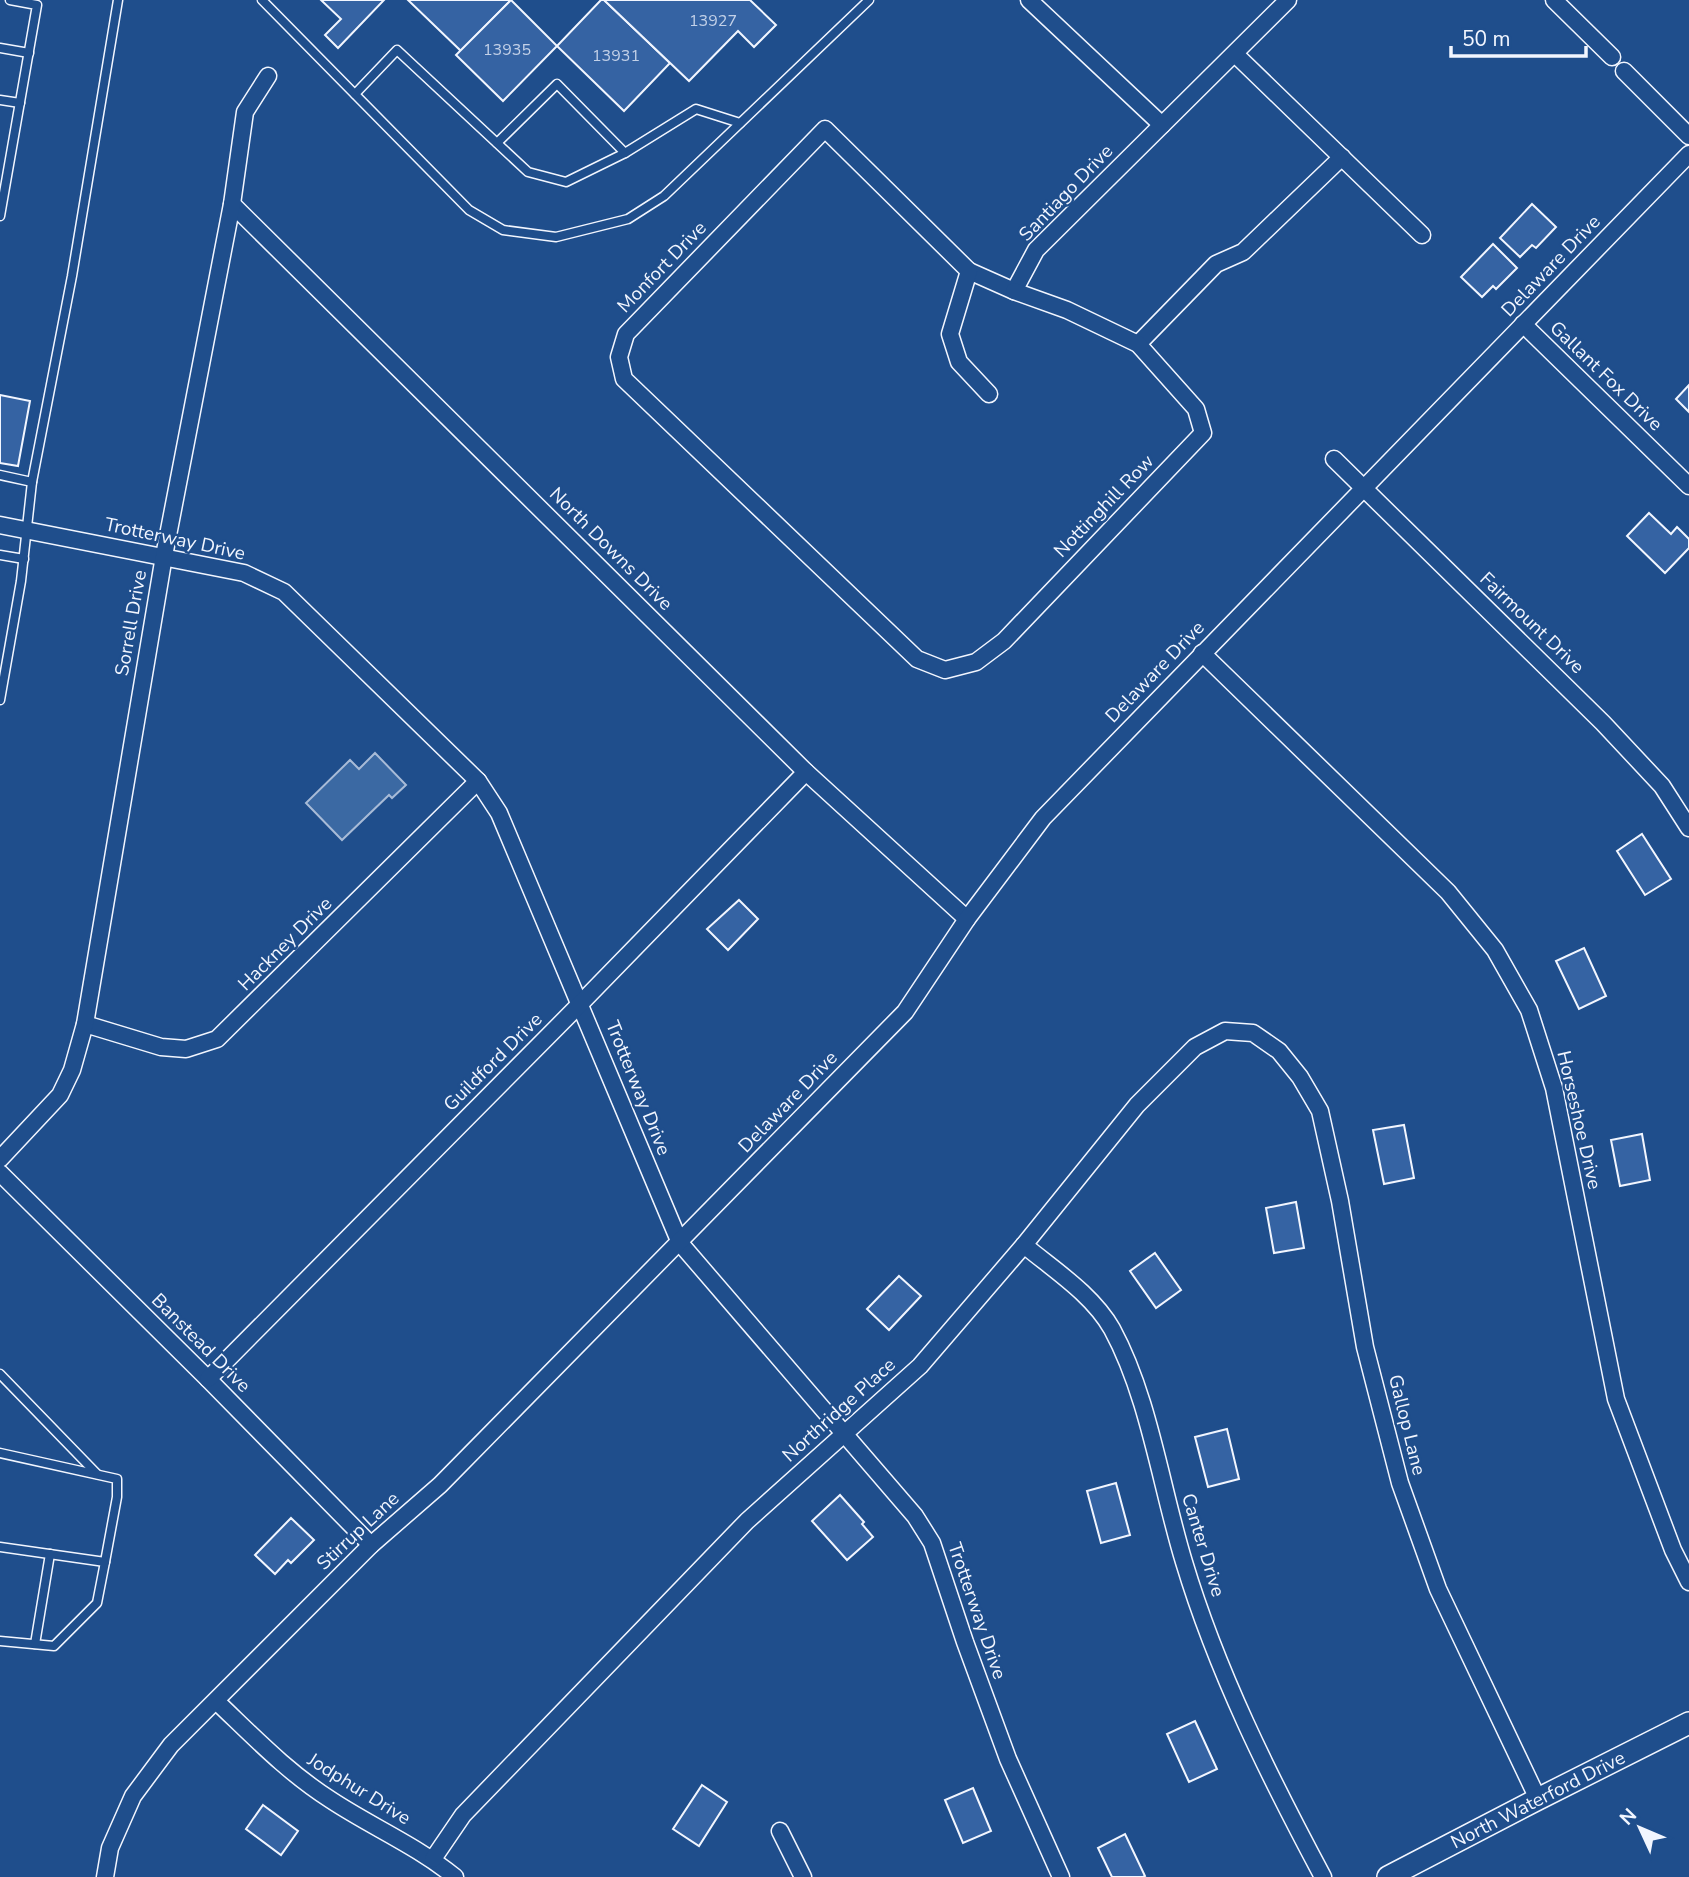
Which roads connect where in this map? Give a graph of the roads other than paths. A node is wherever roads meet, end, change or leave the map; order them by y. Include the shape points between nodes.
1 (10, 0) edge
2 (118, 0) edge
3 (262, 0) edge
4 (869, 0) edge
5 (1029, 0) edge
6 (1288, 0) edge
7 (1554, 0) edge
8 (0, 48) edge
9 (29, 52) junction
10 (1235, 54) junction
11 (1612, 57) dead end
12 (1624, 71) dead end
13 (268, 76) dead end
14 (355, 94) junction
15 (0, 100) edge
16 (20, 103) junction
17 (740, 123) junction
18 (1162, 125) junction
19 (1689, 136) edge
20 (497, 143) junction
21 (0, 148) edge
22 (12, 150) junction
23 (625, 153) junction
24 (1689, 155) edge
25 (1342, 157) junction
26 (1, 199) edge
27 (232, 204) junction
28 (0, 216) edge
29 (1422, 235) dead end
30 (969, 271) junction
31 (1014, 291) junction
32 (1523, 324) junction
33 (1138, 344) junction
34 (989, 394) dead end
35 (1334, 459) dead end
36 (0, 475) edge
37 (32, 482) junction
38 (1689, 486) edge
39 (1364, 490) junction
40 (0, 525) edge
41 (27, 530) junction
42 (0, 555) edge
43 (164, 556) junction
44 (24, 559) junction
45 (1202, 653) junction
46 (945, 670) joint
47 (0, 700) edge
48 (806, 772) junction
49 (478, 781) junction
50 (1689, 828) edge
51 (967, 919) junction
52 (580, 1004) junction
53 (85, 1024) junction
54 (1279, 1051) joint
55 (0, 1159) edge
56 (0, 1173) edge
57 (680, 1243) junction
58 (1024, 1245) junction
59 (0, 1374) edge
60 (208, 1379) junction
61 (844, 1432) junction
62 (0, 1453) edge
63 (97, 1474) junction
64 (371, 1545) junction
65 (1, 1547) edge
66 (50, 1554) junction
67 (0, 1558) edge
68 (105, 1562) junction
69 (1689, 1582) edge
70 (0, 1641) edge
71 (35, 1644) junction
72 (216, 1700) junction
73 (1689, 1723) edge
74 (1538, 1799) junction
75 (780, 1831) dead end
76 (433, 1859) junction
77 (105, 1877) edge
78 (455, 1877) edge
79 (803, 1877) edge
80 (1061, 1877) edge
81 (1323, 1877) edge
82 (1388, 1877) edge

1 - 9 lane via 37,5
2 - 37 lane
3 - 14 lane
4 - 17 lane
5 - 18 street
6 - 10 street, Santiago Drive
7 - 11 street
8 - 9 lane
9 - 16 lane
10 - 18 street, Santiago Drive
10 - 25 street
12 - 19 street
13 - 27 street, Sorrell Drive via 245,112
14 - 17 lane via 469,210 503,230 556,237 628,219 664,195
14 - 20 lane via 397,50
15 - 16 lane
16 - 22 lane
17 - 23 lane via 696,109
18 - 31 street, Santiago Drive via 1036,250
20 - 23 lane via 527,172 566,182
20 - 23 lane via 557,84
21 - 22 lane
22 - 26 lane
24 - 32 street, Delaware Drive
25 - 29 street
25 - 33 street via 1243,252 1216,264
26 - 28 lane
27 - 43 street, Sorrell Drive
27 - 48 street, North Downs Drive
30 - 31 street
30 - 34 street via 950,334 959,362
30 - 46 street, Monfort Drive via 825,129 626,334 620,356 624,379 917,659
31 - 33 street, Nottinghill Row
32 - 38 street, Gallant Fox Drive
32 - 39 street, Delaware Drive
33 - 46 street, Nottinghill Row via 1196,410 1203,433 1004,641 976,662
35 - 39 street, Fairmount Drive
36 - 37 lane
37 - 41 lane
39 - 45 street, Delaware Drive
39 - 50 street, Fairmount Drive via 1603,723 1662,786
40 - 41 street, Trotterway Drive
41 - 43 street, Trotterway Drive
41 - 44 lane
42 - 44 lane
43 - 49 street, Trotterway Drive via 244,572 284,592
43 - 53 street, Sorrell Drive
44 - 47 lane
45 - 51 street, Delaware Drive via 1043,818
45 - 69 street, Horseshoe Drive via 1448,892 1495,950 1529,1010 1554,1088 1616,1399
48 - 51 street, North Downs Drive
48 - 52 street, Guildford Drive
49 - 52 street, Trotterway Drive via 499,813
49 - 53 street, Hackney Drive via 217,1039 186,1049 161,1047
51 - 57 street, Delaware Drive via 905,1012
52 - 57 street, Trotterway Drive
52 - 60 street, Guildford Drive
53 - 55 street, Sorrell Drive via 60,1096
54 - 58 street, Northridge Place via 1253,1033 1225,1031 1195,1047 1138,1105
54 - 74 street, Gallop Lane via 1320,1111 1365,1347 1399,1483 1438,1589
56 - 60 street, Banstead Drive
57 - 61 street, Trotterway Drive
57 - 64 street, Stirrup Lane via 440,1485
58 - 61 street, Northridge Place via 920,1366
58 - 81 street, Canter Drive via 1085,1296 1111,1328 1135,1382 1184,1563 1228,1683
59 - 63 lane
60 - 64 street, Banstead Drive
61 - 76 street, Northridge Place via 747,1521 463,1815
61 - 80 street, Trotterway Drive via 915,1516 932,1544 1008,1759
62 - 63 lane
63 - 68 lane via 117,1479
64 - 72 street, Stirrup Lane
65 - 66 lane
65 - 67 lane
66 - 68 lane
66 - 71 lane
68 - 71 lane via 97,1603 54,1646
70 - 71 lane
72 - 76 street, Jodphur Drive via 286,1769
72 - 77 street, Stirrup Lane via 171,1745 133,1796 110,1848
73 - 74 street, North Waterford Drive
74 - 82 street, North Waterford Drive
75 - 79 street
76 - 78 street, Jodphur Drive

